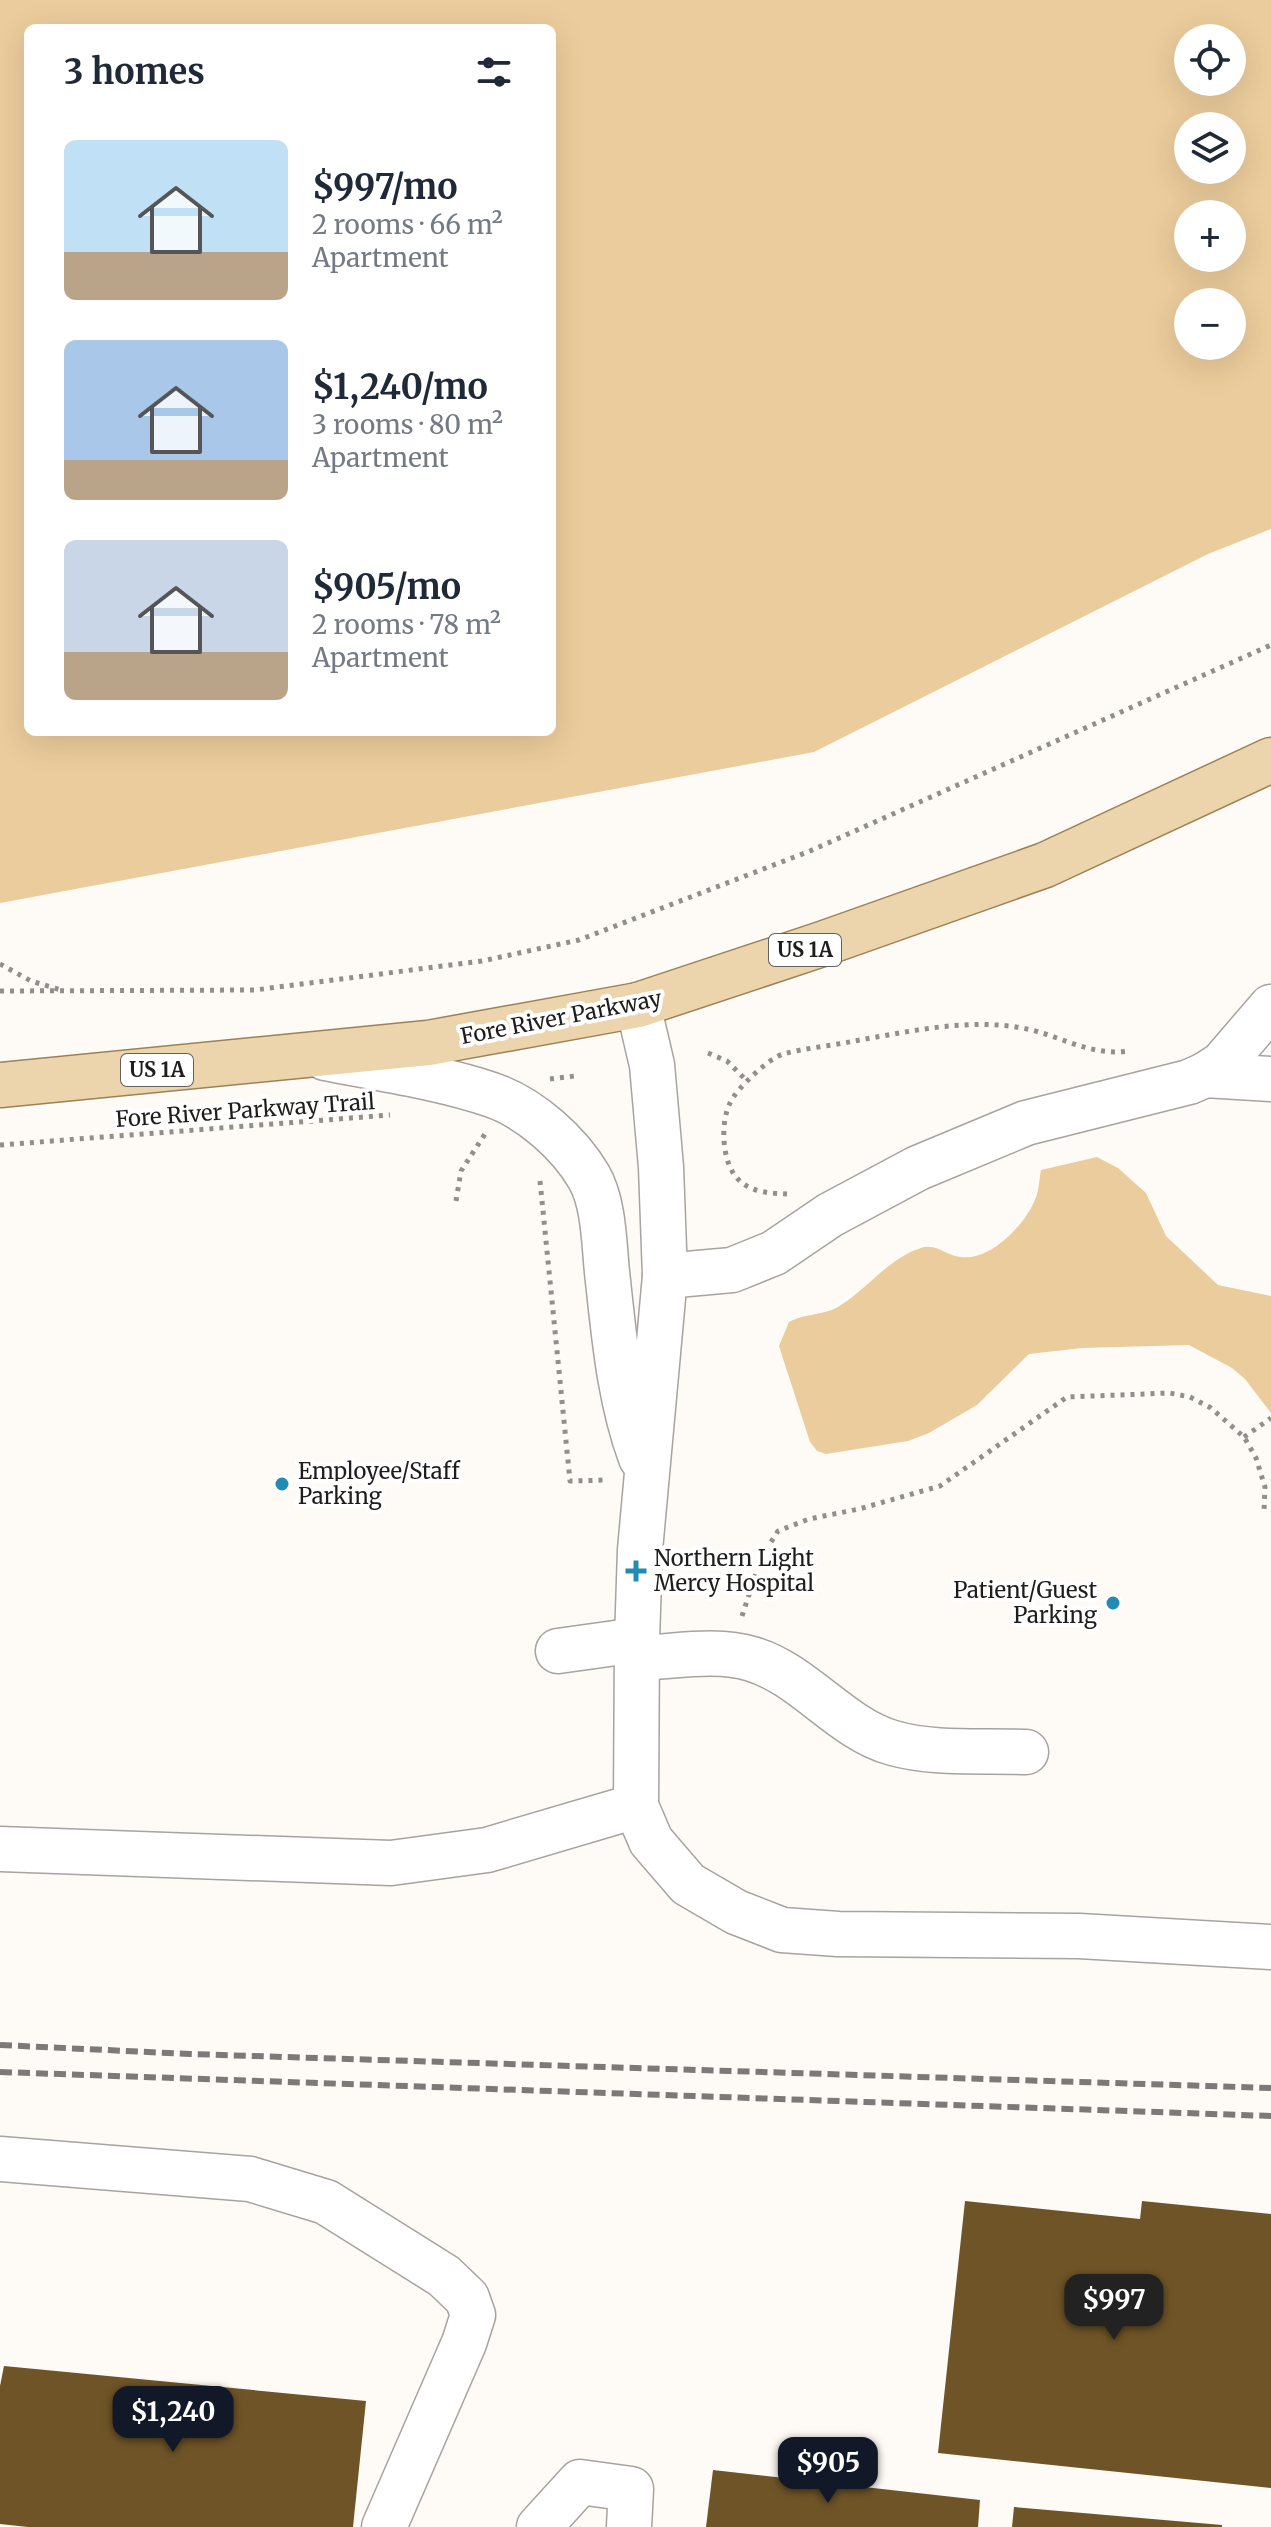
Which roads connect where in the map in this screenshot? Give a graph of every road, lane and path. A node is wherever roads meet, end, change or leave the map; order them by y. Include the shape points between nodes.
1 (1271, 645) edge
2 (1271, 760) edge
3 (0, 964) edge
4 (0, 991) edge
5 (69, 992) junction
6 (638, 1005) junction
7 (1271, 1007) edge
8 (1138, 1050) dead end
9 (708, 1053) dead end
10 (315, 1055) junction
11 (1205, 1075) junction
12 (1271, 1079) edge
13 (747, 1081) junction
14 (0, 1085) edge
15 (402, 1114) dead end
16 (492, 1123) dead end
17 (0, 1145) edge
18 (539, 1175) dead end
19 (797, 1195) dead end
20 (456, 1201) dead end
21 (665, 1276) junction
22 (1271, 1418) edge
23 (1244, 1437) junction
24 (632, 1477) junction
25 (1264, 1511) dead end
26 (739, 1624) dead end
27 (637, 1649) junction
28 (558, 1651) dead end
29 (1026, 1752) dead end
30 (636, 1806) junction
31 (0, 1849) edge
32 (1271, 1947) edge
33 (0, 2159) edge
34 (384, 2527) edge
35 (539, 2527) edge
36 (629, 2527) edge

1 - 5 path via 810,851 579,940 482,961 255,990
2 - 6 main road, Fore River Parkway / US 1A via 1045,865
3 - 5 path via 31,981
4 - 5 path
6 - 10 main road, Fore River Parkway / US 1A via 428,1043
6 - 21 lane via 652,1065
7 - 11 lane via 1222,1064
8 - 13 path via 1090,1050 1018,1027 920,1029 779,1055
9 - 13 path via 727,1061
10 - 14 main road, Fore River Parkway / US 1A
10 - 24 lane via 495,1096 537,1120 590,1178 601,1217
11 - 12 lane
11 - 21 lane via 1026,1123 965,1147 830,1215 774,1253 732,1270
13 - 19 path via 729,1103 727,1164 738,1180 757,1191
15 - 17 path, Fore River Parkway Trail
16 - 20 path via 461,1171
18 - 24 path via 570,1481
21 - 24 lane
22 - 23 path
23 - 25 path via 1265,1487
23 - 26 path via 1190,1397 1131,1392 1060,1400 940,1486 778,1531 761,1558
24 - 27 lane via 640,1550
27 - 28 lane
27 - 29 lane via 755,1660 867,1733 892,1743
27 - 30 lane
30 - 31 lane via 487,1850 391,1863
30 - 32 lane via 651,1841 688,1884 736,1912 782,1930 1079,1936
33 - 34 lane via 250,2179 291,2190 326,2202 444,2276 467,2298 473,2315 464,2343
35 - 36 lane via 580,2482 631,2489

